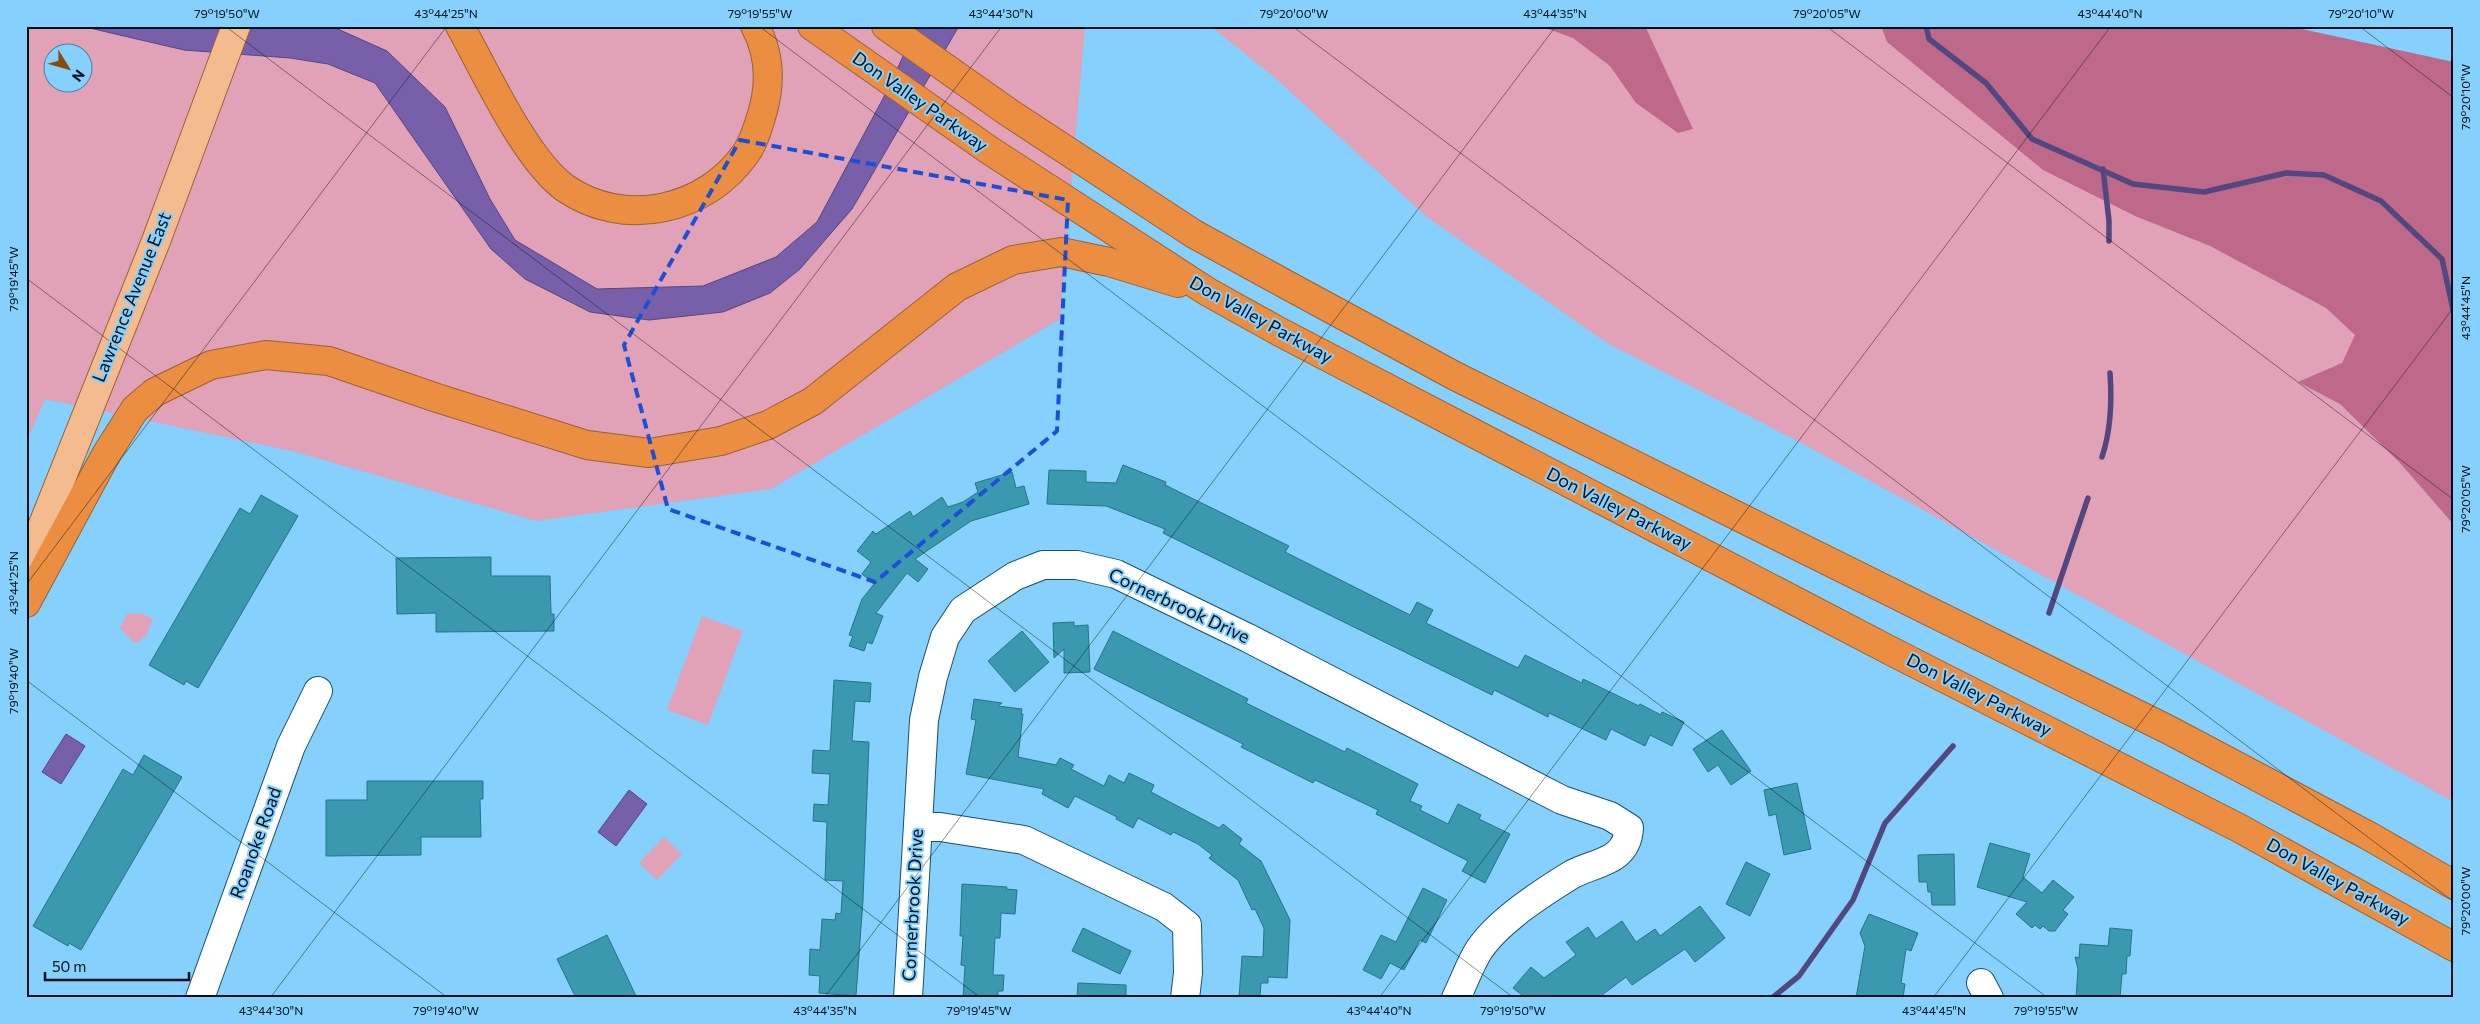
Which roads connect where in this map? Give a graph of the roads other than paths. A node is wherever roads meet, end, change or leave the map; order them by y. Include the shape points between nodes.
1 (236, 26) edge
2 (460, 26) edge
3 (755, 26) edge
4 (886, 26) edge
5 (819, 32) edge
6 (1208, 292) junction
7 (26, 566) edge
8 (26, 603) edge
9 (318, 691) dead end
10 (918, 827) junction
11 (2454, 886) edge
12 (2454, 947) edge
13 (200, 998) edge
14 (908, 998) edge
15 (1185, 998) edge
16 (1456, 998) edge

1 - 7 main road, Lawrence Avenue East
2 - 3 highway via 527,145 550,175 582,197 622,210 639,211 672,206 702,193 727,175 748,150 758,128 768,90 767,57
4 - 11 highway via 1008,112 1194,234 1447,371 2169,730 2369,836
5 - 6 highway, Don Valley Parkway via 989,150
6 - 8 highway via 1109,262 1061,252 1012,260 957,287 813,400 768,425 722,441 649,454 587,445 330,360 266,355 211,364 155,392 135,409 107,453
6 - 12 highway, Don Valley Parkway via 1286,336 1891,651 2239,828
9 - 13 street, Roanoke Road via 291,746
10 - 14 street, Cornerbrook Drive
10 - 15 street via 940,827 1024,840 1164,907 1187,925
10 - 16 street, Cornerbrook Drive via 924,720 932,677 945,637 963,610 1015,576 1043,565 1077,564 1116,574 1248,638 1562,800 1610,816 1629,828 1628,839 1622,849 1609,859 1573,874 1509,919 1480,949

